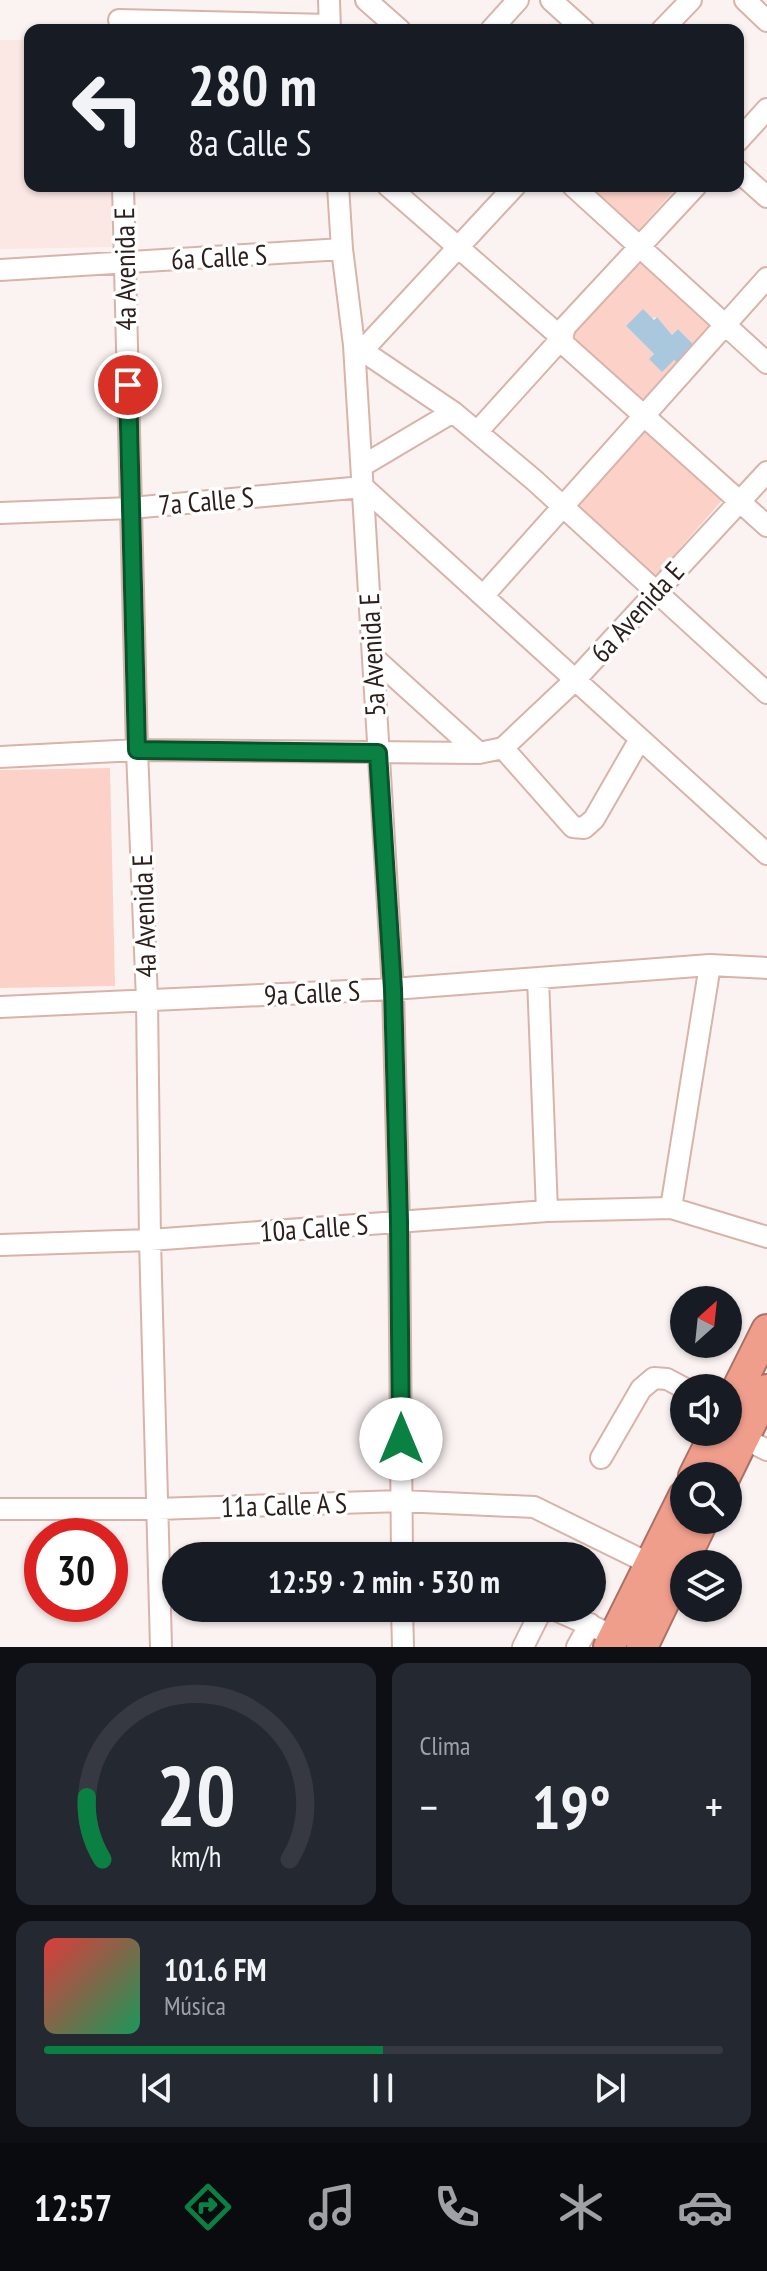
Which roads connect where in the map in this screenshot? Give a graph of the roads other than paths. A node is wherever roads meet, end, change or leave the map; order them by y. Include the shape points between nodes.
1 (329, 0) edge
2 (366, 0) edge
3 (518, 0) edge
4 (551, 0) edge
5 (691, 0) edge
6 (745, 0) edge
7 (119, 17) edge
8 (767, 21) edge
9 (267, 24) edge
10 (330, 24) edge
11 (393, 24) edge
12 (496, 24) edge
13 (577, 24) edge
14 (668, 24) edge
15 (767, 109) edge
16 (744, 134) edge
17 (744, 176) edge
18 (123, 192) edge
19 (338, 192) edge
20 (395, 192) edge
21 (509, 192) edge
22 (580, 192) edge
23 (691, 192) edge
24 (767, 197) edge
25 (459, 246) junction
26 (641, 247) junction
27 (342, 249) junction
28 (125, 262) junction
29 (0, 270) edge
30 (767, 278) edge
31 (725, 325) junction
32 (562, 338) junction
33 (358, 348) junction
34 (767, 363) edge
35 (453, 412) junction
36 (644, 416) junction
37 (477, 432) junction
38 (767, 472) edge
39 (362, 476) junction
40 (738, 500) junction
41 (563, 506) junction
42 (131, 508) junction
43 (0, 513) edge
44 (767, 526) edge
45 (657, 591) junction
46 (483, 596) junction
47 (373, 657) junction
48 (575, 680) junction
49 (767, 693) edge
50 (640, 739) junction
51 (503, 748) junction
52 (137, 750) junction
53 (378, 753) junction
54 (479, 753) junction
55 (0, 757) edge
56 (767, 854) edge
57 (710, 965) junction
58 (767, 968) edge
59 (538, 978) junction
60 (393, 989) junction
61 (147, 1000) junction
62 (0, 1007) edge
63 (671, 1208) junction
64 (547, 1211) junction
65 (399, 1222) junction
66 (767, 1237) edge
67 (150, 1240) junction
68 (0, 1245) edge
69 (767, 1330) edge
70 (670, 1381) edge
71 (767, 1390) edge
72 (743, 1426) edge
73 (601, 1458) dead end
74 (708, 1462) edge
75 (730, 1462) edge
76 (401, 1501) junction
77 (0, 1509) edge
78 (156, 1509) junction
79 (670, 1524) edge
80 (692, 1534) edge
81 (402, 1542) edge
82 (650, 1564) junction
83 (402, 1622) edge
84 (536, 1622) edge
85 (578, 1622) edge
86 (613, 1639) edge
87 (161, 1647) edge
88 (403, 1647) edge
89 (523, 1647) edge
90 (577, 1647) edge

1 - 10 street
2 - 11 street
3 - 12 street
4 - 13 street
5 - 14 street
6 - 8 street
7 - 9 street
15 - 16 street
17 - 24 street
18 - 28 street, 4a Avenida E
19 - 27 street, 5a Avenida E
20 - 25 street
21 - 25 street
22 - 26 street
23 - 26 street
25 - 32 street
25 - 33 street
26 - 31 street
26 - 32 street via 565,327
27 - 28 street, 6a Calle S
27 - 33 street, 5a Avenida E
28 - 29 street, 6a Calle S
28 - 42 street, 4a Avenida E
30 - 31 street
31 - 34 street
31 - 36 street
32 - 36 street
32 - 37 street
33 - 35 street
33 - 39 street, 5a Avenida E
35 - 37 street
35 - 39 street
36 - 40 street
36 - 41 street
37 - 41 street
38 - 40 street, 6a Avenida E
39 - 42 street, 7a Calle S
39 - 46 street
39 - 47 street, 5a Avenida E
40 - 44 street
40 - 45 street, 6a Avenida E
41 - 45 street
41 - 46 street
42 - 43 street, 7a Calle S
42 - 52 street, 4a Avenida E
45 - 48 street, 6a Avenida E
45 - 49 street
46 - 48 street
47 - 53 street, 5a Avenida E
47 - 54 street
48 - 50 street
48 - 51 street, 6a Avenida E
50 - 51 street via 584,828 573,827
50 - 56 street
51 - 54 street
52 - 53 street
52 - 55 street
52 - 61 street, 4a Avenida E
53 - 54 street
53 - 60 street, 5a Avenida E
57 - 58 street, 9a Calle S
57 - 59 street, 9a Calle S
57 - 63 street
59 - 60 street, 9a Calle S
59 - 64 street
60 - 61 street, 9a Calle S
60 - 65 street, 5a Avenida E
61 - 62 street, 9a Calle S
61 - 67 street, 4a Avenida E
63 - 64 street, 10a Calle S
63 - 66 street, 10a Calle S
64 - 65 street, 10a Calle S
65 - 67 street, 10a Calle S
65 - 76 street, 5a Avenida E
67 - 68 street, 10a Calle S
67 - 78 street, 4a Avenida E
69 - 72 highway
70 - 73 street via 654,1378 641,1389
71 - 72 highway
72 - 74 highway
72 - 75 highway
76 - 78 street, 11a Calle A S
76 - 81 street, 5a Avenida E
76 - 82 street, 11a Calle A S via 534,1507
77 - 78 street, 11a Calle A S
78 - 87 street, 4a Avenida E
79 - 82 highway
80 - 86 highway
82 - 86 highway
83 - 88 street
84 - 89 street
85 - 86 street
86 - 90 street

